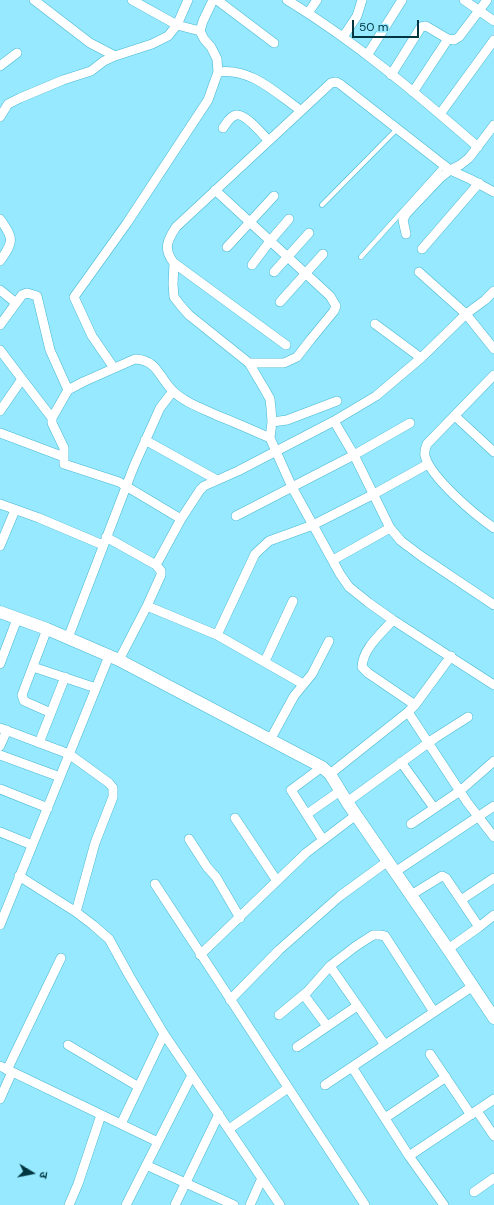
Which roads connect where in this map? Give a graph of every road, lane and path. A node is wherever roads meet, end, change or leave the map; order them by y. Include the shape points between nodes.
1 (34, 0) edge
2 (132, 0) edge
3 (188, 0) edge
4 (213, 0) edge
5 (217, 0) edge
6 (287, 0) edge
7 (317, 0) edge
8 (362, 0) edge
9 (402, 0) edge
10 (464, 0) edge
11 (487, 0) edge
12 (479, 10) junction
13 (308, 13) junction
14 (494, 21) edge
15 (177, 25) junction
16 (200, 31) junction
17 (343, 37) junction
18 (448, 39) junction
19 (494, 40) edge
20 (274, 44) dead end
21 (17, 53) dead end
22 (368, 54) junction
23 (115, 56) junction
24 (0, 66) edge
25 (218, 72) junction
26 (391, 75) junction
27 (413, 92) junction
28 (3, 104) edge
29 (300, 110) junction
30 (440, 114) junction
31 (0, 117) edge
32 (494, 125) edge
33 (223, 128) dead end
34 (397, 129) junction
35 (268, 140) junction
36 (478, 147) junction
37 (447, 167) junction
38 (479, 184) junction
39 (215, 190) junction
40 (494, 192) edge
41 (274, 196) dead end
42 (322, 205) dead end
43 (289, 218) dead end
44 (0, 219) edge
45 (250, 222) junction
46 (309, 233) dead end
47 (406, 234) dead end
48 (270, 241) junction
49 (227, 247) dead end
50 (422, 249) dead end
51 (324, 254) dead end
52 (287, 257) junction
53 (361, 257) dead end
54 (0, 261) edge
55 (174, 263) junction
56 (252, 265) dead end
57 (274, 272) dead end
58 (419, 272) dead end
59 (306, 274) junction
60 (0, 290) edge
61 (493, 293) edge
62 (280, 302) dead end
63 (16, 303) junction
64 (466, 314) junction
65 (375, 324) dead end
66 (0, 325) edge
67 (286, 345) dead end
68 (494, 348) edge
69 (0, 350) edge
70 (420, 358) junction
71 (248, 363) junction
72 (114, 368) junction
73 (22, 379) junction
74 (492, 381) edge
75 (68, 390) junction
76 (173, 391) junction
77 (337, 401) dead end
78 (0, 411) edge
79 (455, 416) junction
80 (52, 418) junction
81 (334, 421) junction
82 (272, 422) junction
83 (410, 423) dead end
84 (0, 434) edge
85 (270, 438) junction
86 (145, 440) junction
87 (275, 452) junction
88 (494, 452) edge
89 (354, 455) junction
90 (64, 457) junction
91 (428, 464) junction
92 (217, 480) junction
93 (126, 486) junction
94 (292, 487) junction
95 (374, 494) junction
96 (0, 504) edge
97 (15, 510) junction
98 (236, 516) dead end
99 (181, 519) junction
100 (313, 525) junction
101 (390, 528) junction
102 (494, 528) edge
103 (104, 541) junction
104 (0, 546) edge
105 (333, 560) junction
106 (156, 565) junction
107 (292, 601) dead end
108 (494, 605) edge
109 (147, 606) junction
110 (0, 612) edge
111 (17, 619) junction
112 (393, 620) junction
113 (46, 629) junction
114 (216, 635) junction
115 (68, 638) junction
116 (329, 641) dead end
117 (451, 656) junction
118 (1, 658) edge
119 (114, 658) junction
120 (264, 661) junction
121 (33, 666) junction
122 (65, 677) junction
123 (303, 684) junction
124 (494, 685) edge
125 (96, 688) junction
126 (415, 705) junction
127 (408, 712) junction
128 (51, 713) junction
129 (468, 717) dead end
130 (3, 729) edge
131 (270, 740) junction
132 (39, 743) junction
133 (428, 744) junction
134 (0, 746) edge
135 (69, 754) junction
136 (0, 755) edge
137 (494, 761) edge
138 (401, 762) junction
139 (326, 770) junction
140 (60, 777) junction
141 (0, 789) edge
142 (340, 791) junction
143 (460, 791) junction
144 (347, 802) junction
145 (494, 806) edge
146 (48, 808) junction
147 (434, 808) junction
148 (306, 814) junction
149 (356, 815) junction
150 (477, 817) junction
151 (235, 818) dead end
152 (411, 824) dead end
153 (0, 832) edge
154 (494, 837) edge
155 (189, 839) dead end
156 (323, 840) junction
157 (32, 845) junction
158 (388, 861) junction
159 (395, 872) junction
160 (19, 876) junction
161 (494, 878) edge
162 (277, 881) junction
163 (155, 884) dead end
164 (411, 895) junction
165 (461, 900) junction
166 (76, 912) junction
167 (494, 915) edge
168 (240, 918) junction
169 (1, 922) edge
170 (479, 927) junction
171 (448, 949) junction
172 (200, 955) junction
173 (61, 958) dead end
174 (330, 966) junction
175 (473, 986) junction
176 (304, 995) junction
177 (230, 1000) junction
178 (357, 1006) junction
179 (434, 1012) junction
180 (279, 1015) dead end
181 (494, 1018) edge
182 (327, 1026) junction
183 (164, 1034) junction
184 (68, 1045) dead end
185 (385, 1045) junction
186 (297, 1047) dead end
187 (430, 1054) dead end
188 (352, 1067) junction
189 (6, 1069) edge
190 (192, 1075) junction
191 (446, 1077) junction
192 (324, 1085) dead end
193 (139, 1087) junction
194 (288, 1088) junction
195 (0, 1099) edge
196 (494, 1099) edge
197 (474, 1113) junction
198 (219, 1114) junction
199 (102, 1115) junction
200 (385, 1118) junction
201 (121, 1124) junction
202 (229, 1129) junction
203 (494, 1136) edge
204 (158, 1142) junction
205 (409, 1156) junction
206 (146, 1165) junction
207 (262, 1178) junction
208 (494, 1178) edge
209 (186, 1183) junction
210 (474, 1192) dead end
211 (251, 1204) edge
212 (69, 1205) edge
213 (126, 1205) edge
214 (175, 1205) edge
215 (234, 1205) edge
216 (280, 1205) edge
217 (365, 1205) edge
218 (444, 1205) edge

1 - 23 street via 90,43
2 - 15 street
3 - 15 street
4 - 16 street
5 - 20 street
6 - 13 street
7 - 13 street
8 - 17 street via 357,16
9 - 22 street
10 - 12 street
11 - 12 street
12 - 14 street
12 - 18 street via 459,37 454,40
13 - 17 street
15 - 16 street
15 - 23 street via 168,36 152,44
16 - 25 street via 217,59
17 - 22 street
18 - 26 street via 426,26 421,27
18 - 27 street
19 - 30 street
21 - 24 street
22 - 26 street
23 - 28 street via 92,71
25 - 29 street via 238,72 253,77
25 - 72 street via 199,116 74,297 92,336
26 - 27 street
27 - 30 street
28 - 31 street
29 - 34 street via 326,85 336,82
29 - 35 street
30 - 36 street
32 - 36 street
33 - 35 street via 236,115 241,116
34 - 37 street
34 - 42 lane
35 - 39 street
36 - 37 street via 460,165
37 - 38 street
37 - 47 street via 406,214 403,220
37 - 53 lane
38 - 40 street
38 - 50 street
39 - 45 street
39 - 55 street via 176,227 170,237 167,247
41 - 45 street
43 - 48 street
44 - 54 street via 9,232 11,241
45 - 48 street
45 - 49 street
46 - 52 street
48 - 52 street
48 - 56 street
51 - 59 street
52 - 57 street
52 - 59 street
55 - 67 street
55 - 71 street via 174,297 180,306
58 - 64 street
59 - 62 street
59 - 71 street via 330,296 336,306 334,311 297,357 284,363
60 - 63 street
61 - 64 street
63 - 66 street
63 - 75 street via 27,293 37,296 50,350
64 - 68 street
64 - 70 street
65 - 70 street
69 - 73 street
70 - 81 street via 376,396
71 - 82 street via 270,399
72 - 75 street
72 - 76 street via 141,359 158,370
73 - 78 street
73 - 80 street
74 - 79 street
75 - 80 street
76 - 85 street via 202,409
76 - 86 street via 160,408
77 - 82 street via 287,420
79 - 88 street
79 - 91 street via 427,444 424,455
80 - 90 street via 64,448
81 - 87 street
81 - 89 street
82 - 85 street
83 - 89 street
84 - 90 street
85 - 87 street
86 - 92 street
86 - 93 street
87 - 92 street
87 - 94 street
89 - 94 street
89 - 95 street
90 - 93 street via 64,464
91 - 95 street
91 - 102 street via 449,490
92 - 99 street via 200,490
93 - 99 street
93 - 103 street
94 - 98 street
94 - 100 street
95 - 100 street
95 - 101 street
96 - 97 street
97 - 103 street
97 - 104 street
99 - 106 street
100 - 105 street
100 - 114 street via 269,541 258,550
101 - 105 street
101 - 108 street via 421,556
103 - 106 street
103 - 115 street
105 - 112 street via 349,587
106 - 109 street via 161,575
107 - 120 street
109 - 114 street
109 - 119 street
110 - 111 street
111 - 113 street
111 - 118 street
112 - 117 street
112 - 126 street via 367,651 362,667
113 - 115 street
113 - 121 street
114 - 120 street
115 - 119 street
116 - 123 street via 312,674
117 - 124 street
117 - 126 street
119 - 125 street
119 - 131 street
120 - 123 street
121 - 122 street
121 - 128 street via 22,699
122 - 125 street
122 - 128 street
123 - 131 street
125 - 135 street
126 - 127 street
127 - 133 street
127 - 139 street
128 - 132 street
129 - 133 street
130 - 132 street
130 - 134 street
131 - 139 street
132 - 135 street
133 - 138 street
133 - 143 street
135 - 140 street
135 - 166 street via 113,788 113,797 95,843
136 - 140 street
137 - 143 street
138 - 144 street
138 - 147 street
139 - 142 street
139 - 148 street via 291,790
140 - 146 street
141 - 146 street
142 - 144 street
142 - 148 street
143 - 147 street
143 - 150 street
144 - 149 street
145 - 150 street
146 - 157 street
147 - 152 street
148 - 156 street
149 - 156 street
149 - 158 street
150 - 154 street
150 - 159 street
151 - 162 street
153 - 157 street
155 - 168 street via 207,868 216,877
156 - 162 street
157 - 160 street
158 - 159 street
158 - 177 street via 340,896 279,950
159 - 164 street
160 - 166 street
160 - 169 street
161 - 165 street
162 - 168 street
163 - 172 street
164 - 165 street via 442,876
164 - 171 street
165 - 170 street
166 - 183 street via 109,939
167 - 170 street
168 - 172 street
170 - 171 street
171 - 175 street
172 - 177 street
173 - 189 street
174 - 176 street
174 - 178 street
174 - 179 street via 374,935 385,936
175 - 179 street
175 - 181 street
176 - 180 street
176 - 182 street
177 - 194 street
178 - 182 street
178 - 185 street
179 - 185 street
182 - 186 street
183 - 190 street
183 - 193 street
184 - 193 street
185 - 188 street
187 - 191 street
188 - 192 street
188 - 200 street
189 - 195 street
189 - 199 street
190 - 198 street
190 - 204 street
191 - 197 street
191 - 200 street
193 - 201 street
194 - 202 street
194 - 217 street
196 - 197 street
197 - 203 street
197 - 205 street
198 - 202 street
198 - 209 street
199 - 201 street
199 - 212 street
200 - 205 street
201 - 204 street
202 - 207 street
204 - 206 street
205 - 218 street
206 - 209 street
206 - 213 street
207 - 211 street
207 - 216 street
208 - 210 street
209 - 214 street
209 - 215 street

